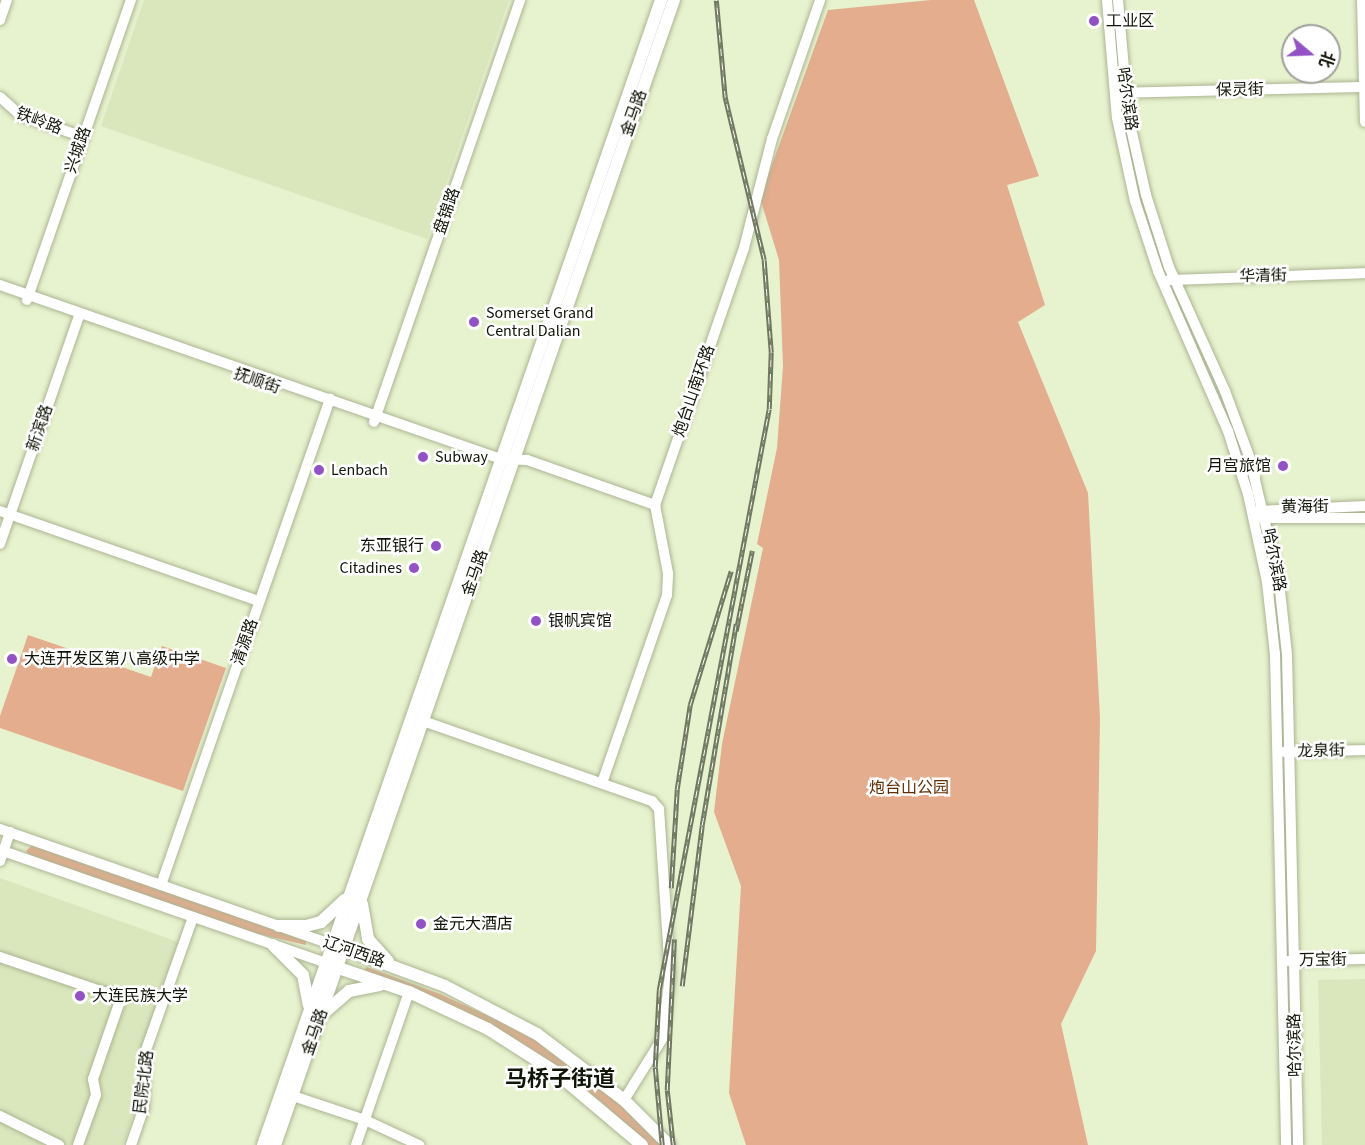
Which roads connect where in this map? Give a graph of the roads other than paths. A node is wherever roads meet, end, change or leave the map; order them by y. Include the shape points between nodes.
1 (7, 0) edge
2 (131, 0) edge
3 (520, 0) edge
4 (661, 0) edge
5 (674, 0) edge
6 (820, 0) edge
7 (1107, 0) edge
8 (1118, 0) edge
9 (1362, 0) edge
10 (1, 17) edge
11 (1365, 87) edge
12 (1114, 93) junction
13 (1126, 93) junction
14 (0, 97) edge
15 (1365, 122) edge
16 (83, 137) junction
17 (1365, 273) edge
18 (1168, 280) junction
19 (0, 285) edge
20 (0, 292) edge
21 (27, 298) junction
22 (79, 316) junction
23 (328, 402) junction
24 (375, 419) junction
25 (505, 461) junction
26 (655, 505) junction
27 (1365, 506) edge
28 (1263, 508) junction
29 (5, 512) edge
30 (1253, 514) junction
31 (1365, 518) edge
32 (1266, 520) junction
33 (0, 544) edge
34 (259, 601) junction
35 (423, 720) junction
36 (1365, 750) edge
37 (1283, 752) junction
38 (602, 783) junction
39 (5, 831) edge
40 (29, 839) junction
41 (1, 854) edge
42 (23, 858) junction
43 (160, 885) junction
44 (358, 890) junction
45 (194, 917) junction
46 (279, 926) junction
47 (273, 945) junction
48 (338, 946) junction
49 (367, 956) junction
50 (0, 957) edge
51 (1365, 959) edge
52 (1288, 961) junction
53 (332, 965) junction
54 (396, 967) junction
55 (360, 975) junction
56 (391, 986) junction
57 (409, 992) junction
58 (312, 1022) junction
59 (293, 1096) junction
60 (624, 1100) junction
61 (1, 1119) edge
62 (365, 1120) junction
63 (59, 1145) edge
64 (78, 1145) edge
65 (131, 1145) edge
66 (263, 1145) edge
67 (276, 1145) edge
68 (356, 1145) edge
69 (419, 1145) edge
70 (642, 1145) edge
71 (669, 1145) edge
72 (1286, 1145) edge
73 (1298, 1145) edge

1 - 10 street
2 - 16 street, 兴城路
3 - 24 street, 盘锦路
4 - 25 main road, 金马路
5 - 25 main road, 金马路
6 - 26 street, 炮台山南环路 via 772,139 744,248
7 - 12 street, 哈尔滨路
8 - 13 street, 哈尔滨路
9 - 11 street
11 - 13 street, 保灵街
11 - 15 street
12 - 13 street, 保灵街
12 - 18 street, 哈尔滨路 via 1135,201
13 - 18 street, 哈尔滨路
14 - 16 street, 铁岭路 via 20,115
16 - 21 street, 兴城路
17 - 18 street, 华清街
18 - 28 street, 哈尔滨路 via 1228,400
18 - 30 street, 哈尔滨路 via 1224,422
19 - 21 street, 抚顺街
20 - 21 street, 抚顺街
21 - 22 street, 抚顺街
22 - 23 street, 抚顺街
22 - 29 street, 新滨路
23 - 24 street, 抚顺街
23 - 34 street, 清源路
24 - 25 street, 抚顺街
25 - 26 street, 抚顺街 via 526,460
25 - 35 main road, 金马路
25 - 44 main road, 金马路
26 - 38 street, 炮台山南环路 via 668,573 667,595
27 - 28 street, 黄海街
28 - 30 street, 黄海街
28 - 32 street, 哈尔滨路
29 - 33 street, 新滨路
29 - 34 street
30 - 32 street, 黄海街
30 - 37 street, 哈尔滨路 via 1272,615
31 - 32 street, 黄海街
32 - 37 street, 哈尔滨路 via 1283,614
34 - 43 street, 清源路
35 - 38 street
35 - 44 main road, 金马路
36 - 37 street, 龙泉街
37 - 52 street, 哈尔滨路
38 - 60 street via 652,801 659,809 660,820 670,975 666,1009 662,1039
39 - 40 street, 辽河西路
39 - 41 street
40 - 42 street
40 - 43 street, 辽河西路
41 - 42 street, 辽河西路
42 - 45 street, 辽河西路
43 - 46 street, 辽河西路
44 - 46 main road via 321,922
44 - 48 main road, 金马路
44 - 54 main road via 368,939
45 - 47 street, 辽河西路
45 - 65 street, 民院北路 via 146,1050 144,1108
46 - 48 street, 辽河西路
47 - 53 street, 辽河西路
47 - 58 main road via 303,975
48 - 49 main road, 辽河西路
48 - 53 main road, 金马路
49 - 54 main road, 辽河西路
49 - 55 main road
50 - 64 street via 121,998 93,1079 96,1095
51 - 52 street, 万宝街
52 - 72 street, 哈尔滨路
52 - 73 street, 哈尔滨路
53 - 55 main road, 辽河西路
53 - 58 main road, 金马路
54 - 60 main road, 辽河西路 via 445,986 537,1034
55 - 56 main road, 辽河西路
56 - 57 main road, 辽河西路
56 - 58 main road via 361,986 349,991
57 - 62 street
57 - 70 main road, 辽河西路 via 526,1052 581,1091
58 - 59 main road, 金马路
58 - 66 main road, 金马路
59 - 62 street
59 - 67 main road, 金马路
60 - 71 main road, 辽河西路
61 - 63 street
62 - 68 street
62 - 69 street

